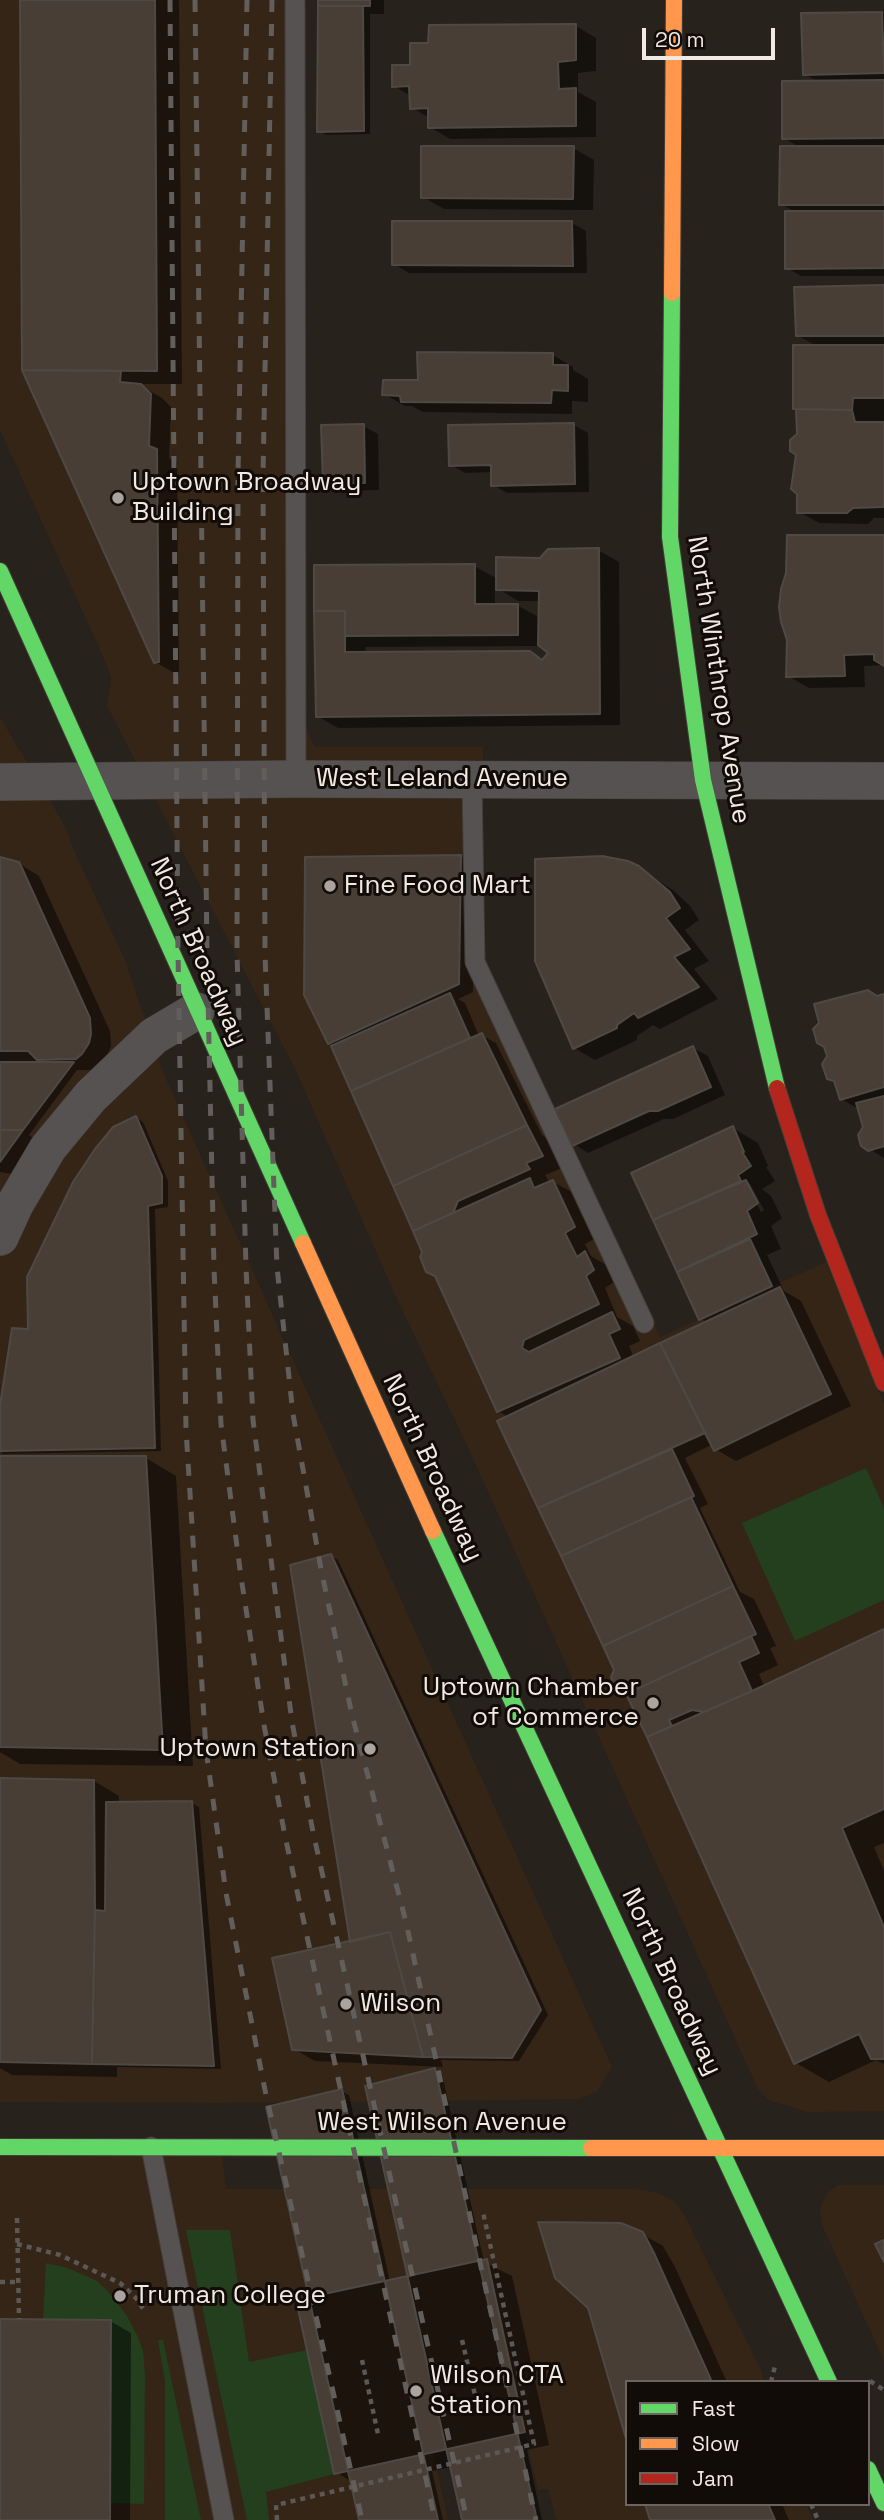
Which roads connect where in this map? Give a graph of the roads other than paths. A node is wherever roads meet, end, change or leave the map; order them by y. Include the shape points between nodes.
1 (295, 0) edge
2 (674, 0) edge
3 (0, 571) edge
4 (296, 779) junction
5 (472, 780) junction
6 (704, 780) junction
7 (884, 781) edge
8 (0, 782) edge
9 (96, 782) junction
10 (196, 1010) junction
11 (0, 1237) edge
12 (644, 1323) dead end
13 (884, 1383) edge
14 (0, 2147) edge
15 (151, 2147) junction
16 (721, 2147) junction
17 (884, 2148) edge
18 (828, 2380) edge
19 (870, 2473) edge
20 (884, 2503) edge
21 (224, 2520) edge

1 - 4 lane
2 - 6 street, North Winthrop Avenue via 670,537
3 - 9 street, North Broadway
4 - 5 street, West Leland Avenue
4 - 9 street, West Leland Avenue
5 - 6 street, West Leland Avenue
5 - 12 lane via 475,962
6 - 7 street, West Leland Avenue
6 - 13 street, North Winthrop Avenue via 778,1090 818,1215
8 - 9 street, West Leland Avenue
9 - 10 street, North Broadway
10 - 11 street via 154,1036 91,1096 48,1148
10 - 16 street, North Broadway via 426,1517
14 - 15 street, West Wilson Avenue
15 - 16 street, West Wilson Avenue
15 - 21 lane
16 - 17 street, West Wilson Avenue
16 - 18 street, North Broadway
19 - 20 street

